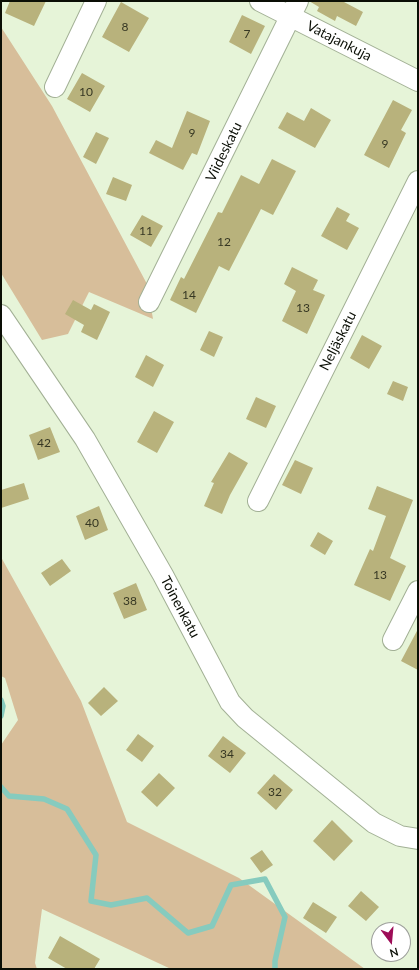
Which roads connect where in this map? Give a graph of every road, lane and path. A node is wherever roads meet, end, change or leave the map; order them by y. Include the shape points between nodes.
1 (96, 1) edge
2 (260, 1) edge
3 (295, 9) edge
4 (418, 81) edge
5 (55, 87) dead end
6 (418, 181) edge
7 (150, 302) dead end
8 (1, 315) edge
9 (258, 501) dead end
10 (418, 591) edge
11 (393, 640) dead end
12 (418, 839) edge

1 - 5 street
2 - 3 street, Vatajankuja
3 - 4 street, Vatajankuja
3 - 7 street, Viideskatu
6 - 9 street, Neljäskatu
8 - 12 street, Toinenkatu via 86,438 230,702 245,718 374,823 400,836
10 - 11 street

